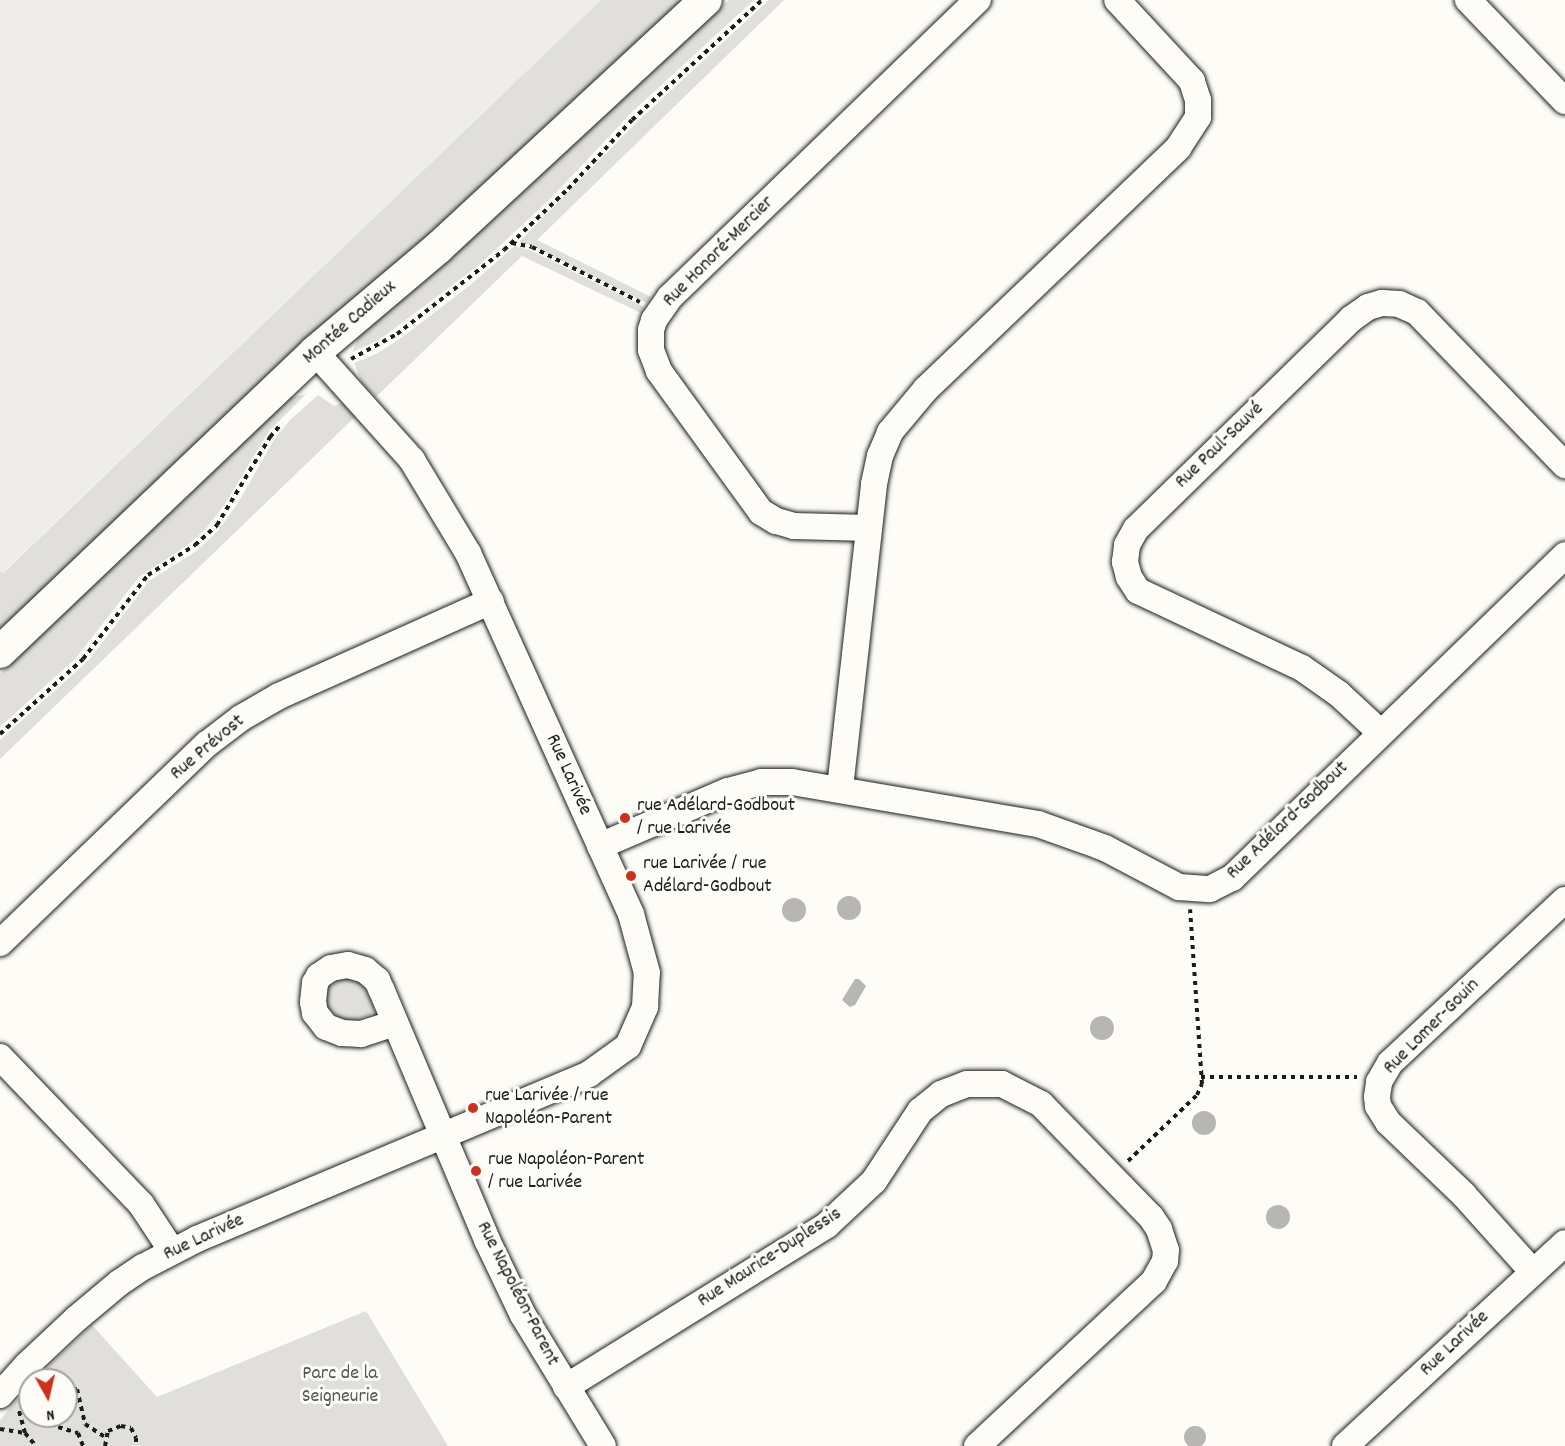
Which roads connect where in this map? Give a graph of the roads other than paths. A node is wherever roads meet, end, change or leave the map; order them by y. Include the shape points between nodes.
1 (706, 0) edge
2 (978, 0) edge
3 (1117, 0) edge
4 (1468, 0) edge
5 (1565, 100) edge
6 (315, 352) junction
7 (1565, 465) edge
8 (869, 528) junction
9 (1565, 555) edge
10 (491, 601) junction
11 (0, 652) edge
12 (1380, 732) junction
13 (840, 788) junction
14 (600, 846) junction
15 (1565, 900) edge
16 (0, 943) edge
17 (395, 1023) dead end
18 (0, 1057) edge
19 (443, 1135) junction
20 (1565, 1243) edge
21 (172, 1251) junction
22 (1533, 1272) junction
23 (566, 1387) junction
24 (7, 1399) edge
25 (603, 1446) edge
26 (977, 1446) edge
27 (1345, 1446) edge

1 - 6 street, Montée Cadieux via 438,248
2 - 8 street, Rue Honoré-Mercier via 670,297 651,330 651,350 659,371 761,512 776,522 794,526
3 - 8 street via 1192,81 1199,108 1194,127 1178,148 898,420 880,456
4 - 5 street
6 - 10 street, Rue Larivée via 412,460 453,525
6 - 11 street, Montée Cadieux
7 - 12 street, Rue Paul-Sauvé via 1417,312 1399,304 1382,303 1368,307 1352,319 1136,529 1127,544 1125,562 1138,591 1302,668 1329,685
8 - 13 street
9 - 12 street, Rue Adélard-Godbout
10 - 14 street, Rue Larivée
10 - 16 street, Rue Prévost via 279,696 241,718 201,750
12 - 13 street, Rue Adélard-Godbout via 1232,878 1210,889 1179,886 1105,848 1038,824
13 - 14 street, Rue Adélard-Godbout via 792,782 747,785
14 - 19 street, Rue Larivée via 639,936 647,973 645,1007 634,1035 618,1055 589,1074
15 - 22 street, Rue Lomer-Gouin via 1390,1063 1379,1082 1377,1097 1388,1122 1464,1195
17 - 19 street
18 - 21 street via 141,1204
19 - 21 street, Rue Larivée
19 - 23 street, Rue Napoléon-Parent via 523,1315
20 - 22 street, Rue Larivée
21 - 24 street, Rue Larivée via 97,1300 27,1365
22 - 27 street, Rue Larivée
23 - 25 street, Rue Napoléon-Parent
23 - 26 street, Rue Maurice-Duplessis via 827,1225 874,1181 920,1111 941,1094 967,1084 1002,1084 1041,1104 1151,1217 1166,1250 1165,1261 1154,1281

